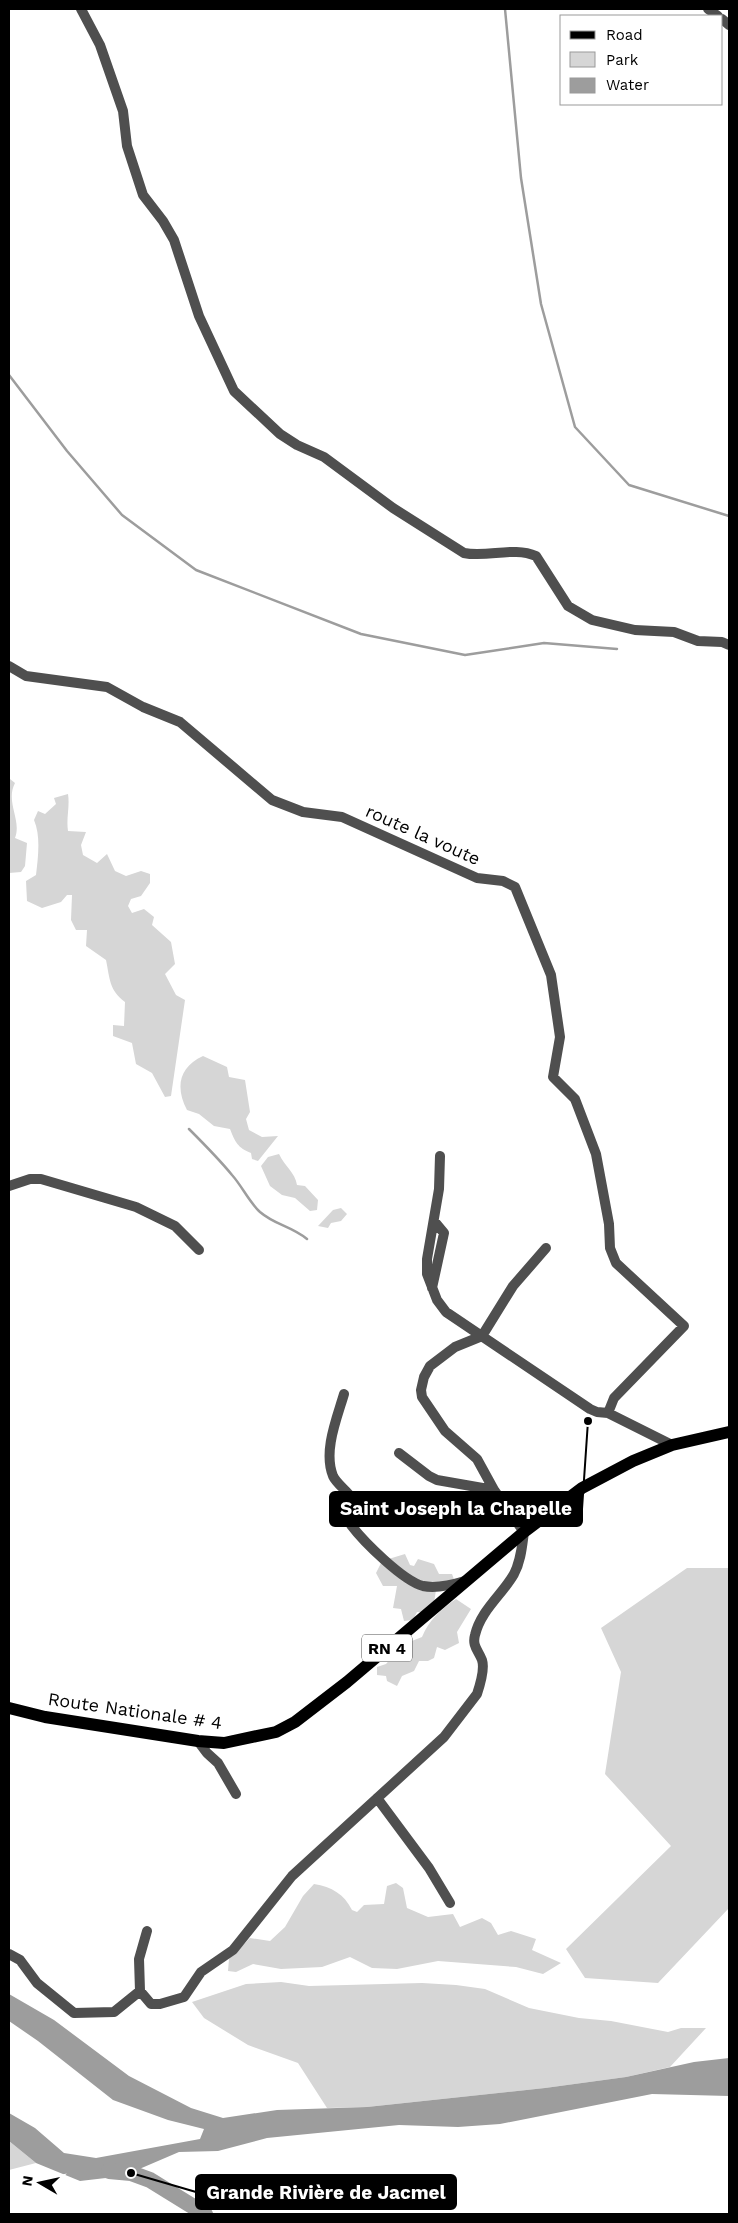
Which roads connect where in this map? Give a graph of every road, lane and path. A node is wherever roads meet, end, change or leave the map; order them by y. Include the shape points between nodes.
1 (81, 9) edge
2 (729, 645) edge
3 (9, 666) edge
4 (440, 1156) dead end
5 (9, 1186) edge
6 (546, 1248) dead end
7 (200, 1250) dead end
8 (482, 1336) junction
9 (344, 1394) dead end
10 (608, 1413) junction
11 (729, 1432) edge
12 (672, 1445) junction
13 (399, 1453) dead end
14 (494, 1490) junction
15 (524, 1532) junction
16 (467, 1581) junction
17 (9, 1708) edge
18 (198, 1741) junction
19 (236, 1794) dead end
20 (377, 1798) junction
21 (450, 1903) dead end
22 (147, 1932) dead end
23 (9, 1954) edge
24 (140, 1991) junction

1 - 2 street via 100,45 123,111 127,146 143,195 174,240 199,316 234,391 247,405 280,434 324,457 393,508 464,553 520,552 536,556 568,606 592,620 635,630 674,632 698,641
3 - 10 street, route la voute via 26,676 107,687 180,722 272,800 303,812 342,817 469,875 503,881 514,887 551,974 560,1038 553,1077 576,1099 596,1154 612,1256 616,1264 684,1326 614,1398
4 - 8 street via 440,1189 426,1274 446,1312
5 - 7 street via 41,1179 136,1207 175,1226
6 - 8 street via 513,1286
8 - 10 street via 590,1409
8 - 14 street via 455,1346 430,1366 420,1390 445,1431 477,1459
9 - 16 street via 330,1455 333,1477 351,1497 351,1525 373,1549 407,1578 422,1586 445,1586
10 - 12 street
11 - 12 main road, Route Nationale # 4 / RN 4
12 - 15 main road, Route Nationale # 4 / RN 4 via 582,1488
13 - 14 street via 437,1480
14 - 15 street
15 - 16 main road, Route Nationale # 4 / RN 4
15 - 20 street via 516,1572 481,1617 475,1634 475,1648 483,1662 477,1694 444,1737
16 - 18 main road, Route Nationale # 4 / RN 4 via 295,1722 276,1732 224,1743
17 - 18 main road, Route Nationale # 4 / RN 4 via 45,1717
18 - 19 street via 218,1763
20 - 21 street via 429,1868
20 - 24 street via 292,1876 233,1950 201,1972 184,1996 151,2004
22 - 24 street via 139,1958
23 - 24 street via 20,1960 38,1983 74,2013 114,2012

